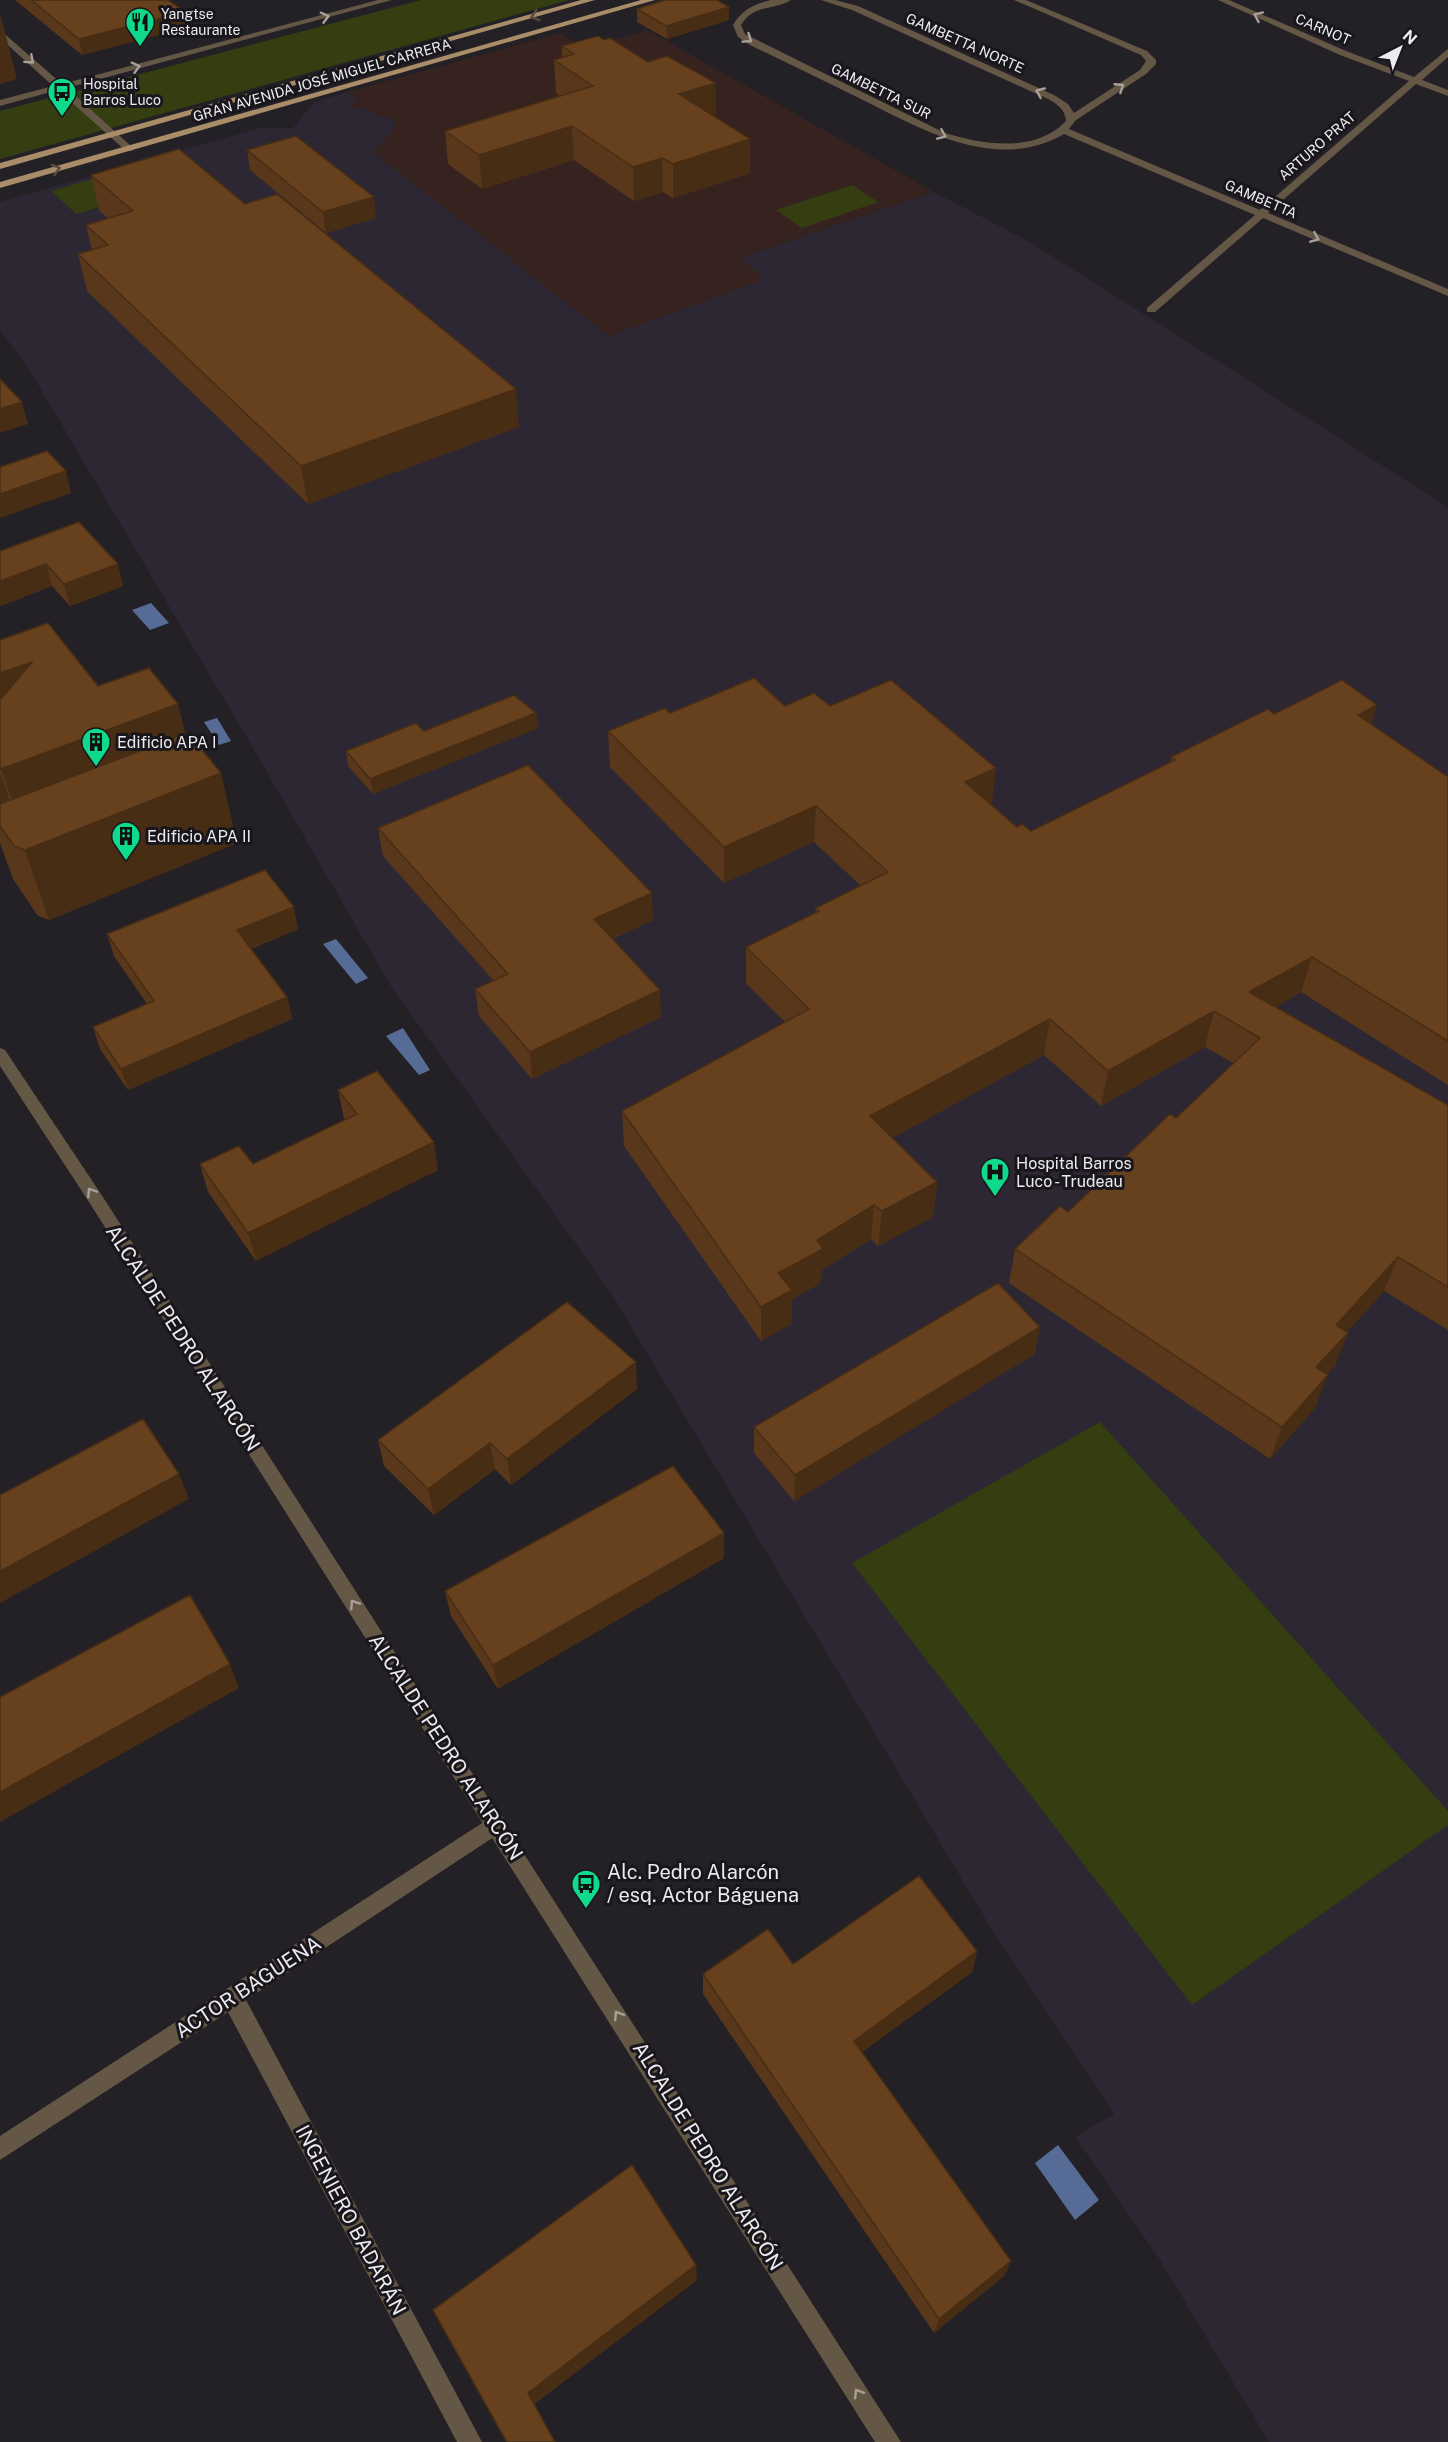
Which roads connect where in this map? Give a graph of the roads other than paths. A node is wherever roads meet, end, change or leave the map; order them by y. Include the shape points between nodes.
1 (388, 0) edge
2 (591, 0) edge
3 (651, 0) edge
4 (787, 0) edge
5 (825, 0) edge
6 (1018, 0) edge
7 (1222, 0) edge
8 (764, 2) edge
9 (0, 33) edge
10 (1448, 52) edge
11 (1415, 81) junction
12 (60, 87) junction
13 (1448, 93) edge
14 (0, 103) edge
15 (1071, 119) junction
16 (1063, 130) junction
17 (111, 134) junction
18 (129, 148) junction
19 (0, 166) edge
20 (0, 185) edge
21 (1261, 215) junction
22 (1448, 293) edge
23 (1151, 310) dead end
24 (0, 1054) edge
25 (496, 1824) junction
26 (232, 1997) junction
27 (0, 2149) edge
28 (470, 2442) edge
29 (889, 2442) edge

12 -> 1 street
2 -> 17 main road, GRAN AVENIDA JOSÉ MIGUEL CARRERA
3 - 18 main road, GRAN AVENIDA JOSÉ MIGUEL CARRERA
4 - 8 street
15 -> 5 street, GAMBETTA NORTE via 1066,107 1051,97 855,8
15 -> 6 street via 1143,72 1151,60 1144,53
11 -> 7 street, CARNOT
8 -> 16 street, GAMBETTA SUR via 738,22 743,37 942,135 972,144 1007,147 1036,142
9 -> 12 street
10 - 11 street, ARTURO PRAT
11 - 13 street, CARNOT
11 - 21 street, ARTURO PRAT
12 - 14 street
12 - 17 street
15 - 16 street
16 - 21 street, GAMBETTA
17 - 18 street
17 - 19 main road, GRAN AVENIDA JOSÉ MIGUEL CARRERA
20 -> 18 main road, GRAN AVENIDA JOSÉ MIGUEL CARRERA
21 -> 22 street, GAMBETTA
21 - 23 street, ARTURO PRAT
25 -> 24 street, ALCALDE PEDRO ALARCÓN
25 - 26 street, ACTOR BAGUENA
29 -> 25 street, ALCALDE PEDRO ALARCÓN
26 - 27 street, ACTOR BAGUENA
26 - 28 street, INGENIERO BADARÁN

